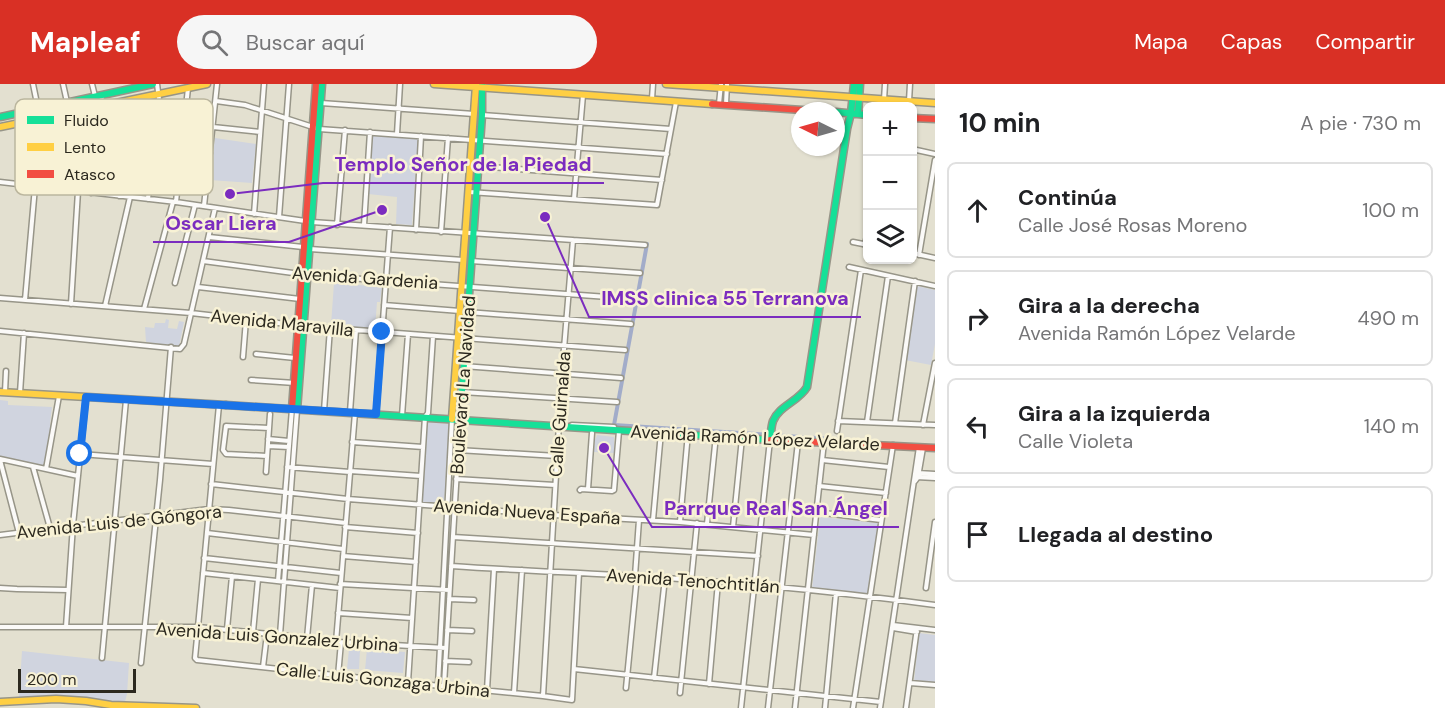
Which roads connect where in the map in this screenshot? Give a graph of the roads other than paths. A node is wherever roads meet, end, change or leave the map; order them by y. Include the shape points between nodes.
1 (33, 84) edge
2 (63, 84) edge
3 (92, 84) edge
4 (153, 84) edge
5 (207, 84) edge
6 (218, 84) edge
7 (264, 84) edge
8 (289, 84) edge
9 (316, 84) edge
10 (322, 84) edge
11 (400, 84) edge
12 (434, 84) edge
13 (653, 84) edge
14 (666, 84) edge
15 (854, 84) edge
16 (860, 84) edge
17 (885, 84) edge
18 (910, 84) edge
19 (464, 85) edge
20 (480, 86) edge
21 (724, 86) edge
22 (122, 87) edge
23 (188, 88) junction
24 (158, 95) junction
25 (583, 95) junction
26 (935, 95) edge
27 (98, 96) junction
28 (856, 98) junction
29 (37, 99) edge
30 (66, 99) edge
31 (82, 99) edge
32 (99, 99) edge
33 (136, 99) edge
34 (158, 99) edge
35 (187, 99) edge
36 (652, 100) junction
37 (884, 100) junction
38 (216, 101) junction
39 (676, 102) junction
40 (909, 102) joint
41 (917, 102) edge
42 (935, 102) edge
43 (321, 103) junction
44 (722, 105) junction
45 (399, 108) junction
46 (791, 109) edge
47 (262, 110) junction
48 (845, 113) edge
49 (15, 114) edge
50 (478, 114) junction
51 (855, 114) junction
52 (863, 115) edge
53 (0, 117) edge
54 (917, 118) edge
55 (286, 119) junction
56 (935, 119) edge
57 (581, 122) junction
58 (15, 124) edge
59 (0, 127) edge
60 (213, 127) joint
61 (316, 128) junction
62 (671, 129) junction
63 (345, 130) junction
64 (260, 132) junction
65 (370, 132) junction
66 (397, 134) junction
67 (422, 136) junction
68 (448, 138) junction
69 (477, 140) junction
70 (579, 147) junction
71 (917, 150) edge
72 (667, 154) junction
73 (935, 154) edge
74 (935, 159) edge
75 (478, 166) junction
76 (576, 173) junction
77 (662, 180) junction
78 (0, 182) edge
79 (15, 184) edge
80 (473, 192) junction
81 (34, 195) edge
82 (78, 195) edge
83 (110, 195) edge
84 (148, 195) edge
85 (175, 195) edge
86 (205, 195) edge
87 (120, 196) joint
88 (130, 197) junction
89 (148, 199) junction
90 (574, 199) junction
91 (174, 202) junction
92 (195, 205) junction
93 (204, 206) junction
94 (215, 208) junction
95 (254, 214) junction
96 (279, 218) junction
97 (309, 222) junction
98 (337, 225) junction
99 (364, 225) junction
100 (390, 228) junction
101 (416, 230) junction
102 (441, 232) junction
103 (470, 233) junction
104 (209, 237) junction
105 (573, 240) junction
106 (853, 242) dead end
107 (863, 244) edge
108 (645, 245) dead end
109 (307, 248) junction
110 (388, 254) junction
111 (917, 255) edge
112 (920, 255) junction
113 (935, 258) edge
114 (203, 261) junction
115 (468, 261) junction
116 (849, 267) dead end
117 (571, 268) junction
118 (861, 270) junction
119 (640, 273) dead end
120 (305, 274) junction
121 (888, 276) junction
122 (386, 280) junction
123 (915, 281) junction
124 (175, 283) dead end
125 (198, 286) junction
126 (466, 286) junction
127 (935, 286) edge
128 (569, 294) junction
129 (0, 298) edge
130 (300, 299) junction
131 (635, 299) dead end
132 (25, 300) junction
133 (71, 304) junction
134 (384, 305) junction
135 (105, 306) junction
136 (144, 309) junction
137 (464, 312) junction
138 (191, 313) junction
139 (567, 319) junction
140 (246, 320) junction
141 (631, 324) dead end
142 (301, 326) junction
143 (330, 328) junction
144 (356, 330) junction
145 (0, 331) edge
146 (382, 332) junction
147 (24, 333) junction
148 (408, 334) junction
149 (433, 336) junction
150 (462, 338) junction
151 (564, 346) junction
152 (171, 347) junction
153 (625, 350) dead end
154 (256, 354) dead end
155 (243, 357) dead end
156 (296, 358) junction
157 (935, 363) edge
158 (464, 366) junction
159 (6, 370) dead end
160 (562, 374) junction
161 (621, 378) dead end
162 (251, 380) dead end
163 (297, 383) junction
164 (3, 393) edge
165 (20, 393) junction
166 (458, 393) junction
167 (59, 396) junction
168 (86, 397) junction
169 (561, 399) junction
170 (126, 400) junction
171 (166, 402) junction
172 (616, 402) dead end
173 (219, 405) junction
174 (295, 410) junction
175 (324, 411) junction
176 (352, 413) junction
177 (270, 414) dead end
178 (376, 414) junction
179 (402, 416) junction
180 (425, 417) junction
181 (456, 419) junction
182 (838, 421) junction
183 (867, 422) junction
184 (895, 423) junction
185 (559, 425) junction
186 (923, 425) junction
187 (935, 425) edge
188 (269, 428) junction
189 (616, 429) junction
190 (661, 432) junction
191 (837, 432) dead end
192 (592, 433) dead end
193 (688, 433) junction
194 (716, 435) junction
195 (742, 437) junction
196 (770, 437) junction
197 (268, 440) junction
198 (289, 441) junction
199 (798, 441) junction
200 (352, 442) junction
201 (824, 442) junction
202 (893, 445) junction
203 (268, 446) junction
204 (289, 447) junction
205 (423, 447) junction
206 (921, 448) junction
207 (935, 448) edge
208 (458, 450) junction
209 (80, 454) junction
210 (267, 456) junction
211 (557, 456) junction
212 (121, 457) junction
213 (0, 460) edge
214 (162, 460) junction
215 (822, 460) junction
216 (213, 464) junction
217 (33, 466) junction
218 (287, 467) junction
219 (890, 467) junction
220 (293, 468) junction
221 (46, 469) junction
222 (266, 472) dead end
223 (350, 472) junction
224 (78, 476) junction
225 (422, 476) junction
226 (917, 476) junction
227 (935, 476) edge
228 (456, 479) junction
229 (212, 484) junction
230 (555, 485) junction
231 (819, 486) junction
232 (588, 489) junction
233 (580, 490) dead end
234 (614, 490) junction
235 (622, 490) dead end
236 (285, 492) junction
237 (291, 493) junction
238 (886, 493) junction
239 (348, 499) junction
240 (420, 505) junction
241 (448, 507) junction
242 (454, 507) junction
243 (209, 509) junction
244 (816, 512) junction
245 (554, 515) junction
246 (156, 516) junction
247 (283, 517) junction
248 (289, 517) junction
249 (114, 520) junction
250 (639, 520) junction
251 (653, 520) junction
252 (881, 520) junction
253 (680, 522) junction
254 (935, 522) edge
255 (697, 523) junction
256 (707, 524) junction
257 (73, 525) junction
258 (345, 525) junction
259 (734, 527) junction
260 (50, 528) junction
261 (934, 528) edge
262 (760, 530) junction
263 (788, 532) junction
264 (19, 533) junction
265 (207, 533) junction
266 (418, 533) junction
267 (0, 535) edge
268 (814, 535) junction
269 (453, 537) junction
270 (281, 542) junction
271 (287, 542) junction
272 (552, 543) junction
273 (343, 549) junction
274 (637, 549) junction
275 (694, 552) junction
276 (933, 553) edge
277 (343, 556) junction
278 (758, 556) junction
279 (204, 558) junction
280 (416, 561) junction
281 (279, 566) junction
282 (451, 566) junction
283 (285, 567) junction
284 (494, 568) junction
285 (522, 570) junction
286 (550, 572) junction
287 (203, 573) junction
288 (341, 573) junction
289 (579, 573) junction
290 (232, 576) junction
291 (636, 576) junction
292 (665, 578) junction
293 (927, 578) junction
294 (258, 579) junction
295 (935, 579) edge
296 (692, 580) junction
297 (278, 581) junction
298 (284, 582) junction
299 (718, 582) junction
300 (755, 584) junction
301 (312, 585) junction
302 (340, 586) junction
303 (782, 587) junction
304 (0, 588) edge
305 (414, 588) junction
306 (926, 588) dead end
307 (68, 590) junction
308 (444, 590) junction
309 (449, 590) junction
310 (808, 590) junction
311 (836, 593) junction
312 (870, 596) junction
313 (449, 599) junction
314 (474, 600) dead end
315 (897, 600) junction
316 (935, 605) edge
317 (338, 613) junction
318 (412, 618) junction
319 (0, 627) edge
320 (66, 627) junction
321 (145, 627) junction
322 (198, 627) junction
323 (893, 627) junction
324 (105, 628) junction
325 (227, 629) junction
326 (447, 630) junction
327 (917, 630) junction
328 (935, 630) edge
329 (472, 631) dead end
330 (254, 632) junction
331 (267, 634) junction
332 (280, 635) junction
333 (307, 638) junction
334 (338, 642) junction
335 (410, 647) junction
336 (440, 648) junction
337 (446, 648) junction
338 (102, 658) dead end
339 (445, 661) junction
340 (469, 662) dead end
341 (141, 663) dead end
342 (263, 668) junction
343 (574, 669) junction
344 (627, 675) junction
345 (338, 676) junction
346 (654, 678) junction
347 (682, 681) junction
348 (408, 682) junction
349 (910, 683) junction
350 (709, 684) junction
351 (441, 685) junction
352 (935, 685) edge
353 (743, 687) junction
354 (626, 688) dead end
355 (487, 690) junction
356 (770, 690) junction
357 (514, 693) junction
358 (680, 693) dead end
359 (797, 693) junction
360 (543, 696) junction
361 (826, 696) junction
362 (44, 699) junction
363 (855, 700) junction
364 (0, 702) edge
365 (881, 702) junction
366 (57, 707) edge
367 (196, 708) edge
368 (741, 708) edge
369 (768, 708) edge
370 (795, 708) edge
371 (825, 708) edge
372 (853, 708) edge
373 (880, 708) edge
374 (908, 708) edge

1 - 29 street
2 - 30 street
3 - 27 street
4 - 22 street
4 - 24 street
5 - 23 street
6 - 38 street
7 - 47 street
8 - 55 street
9 - 61 street
10 - 43 street
11 - 45 street
12 - 19 street
13 - 36 street
14 - 21 street
15 - 28 street
16 - 28 street
17 - 37 street
18 - 40 street
19 - 20 street
20 - 25 street
20 - 50 street, Boulevard La Navidad
21 - 28 street
21 - 44 street
22 - 27 street
23 - 24 street
23 - 35 street
24 - 33 street
24 - 34 street
25 - 36 street
25 - 57 street
26 - 42 street
27 - 31 street
27 - 32 street
28 - 37 street
28 - 51 street
36 - 39 street
37 - 40 street
38 - 47 street
38 - 60 street
39 - 44 street
39 - 62 street
41 - 42 street
43 - 45 street
43 - 61 street
44 - 46 street
45 - 50 street
45 - 66 street
47 - 55 street
47 - 64 street
48 - 51 street
49 - 53 street
50 - 57 street
50 - 69 street, Boulevard La Navidad
51 - 52 street
51 - 196 street via 847,129 807,387 773,421
54 - 56 street
55 - 61 street
55 - 96 street
57 - 62 street
57 - 70 street
58 - 59 street
60 - 64 street
61 - 63 street
61 - 97 street
62 - 72 street
63 - 65 street
63 - 98 street
64 - 95 street
65 - 66 street
65 - 99 street
66 - 67 street
67 - 68 street
67 - 101 street
68 - 69 street
68 - 102 street
69 - 70 street
69 - 75 street, Boulevard La Navidad
69 - 80 street, Boulevard La Navidad
70 - 72 street
70 - 76 street
71 - 73 street
72 - 77 street
74 - 112 street
75 - 76 street
75 - 80 street, Boulevard La Navidad
76 - 77 street
76 - 90 street
77 - 90 street via 657,206
78 - 79 street
80 - 90 street
80 - 103 street, Boulevard La Navidad
81 - 132 street
82 - 133 street
83 - 87 street
84 - 89 street
85 - 91 street
86 - 93 street
87 - 88 street
88 - 89 street
88 - 135 street
89 - 91 street
91 - 92 street
91 - 136 street
92 - 93 street
92 - 124 street
93 - 94 street
94 - 95 street
94 - 104 street
95 - 96 street
96 - 97 street
97 - 98 street
97 - 109 street
98 - 99 street
99 - 100 street
100 - 101 street
100 - 110 street
101 - 102 street
102 - 103 street
103 - 105 street
103 - 115 street, Boulevard La Navidad
104 - 109 street
104 - 114 street
105 - 108 street
105 - 117 street, Calle Guirnalda
106 - 107 street
109 - 110 street
109 - 120 street
110 - 115 street
110 - 122 street
111 - 112 street
112 - 113 street
114 - 120 street, Avenida Gardenia
114 - 125 street
115 - 117 street
115 - 126 street, Boulevard La Navidad
116 - 118 street
117 - 119 street
117 - 128 street, Calle Guirnalda
118 - 121 street
118 - 182 street
120 - 122 street, Avenida Gardenia
120 - 130 street
120 - 142 street
121 - 123 street
121 - 183 street
122 - 126 street, Avenida Gardenia
122 - 134 street
123 - 127 street
123 - 184 street
125 - 130 street
125 - 138 street
126 - 128 street, Avenida Gardenia
126 - 137 street, Boulevard La Navidad
128 - 131 street, Avenida Gardenia
128 - 139 street, Calle Guirnalda
129 - 132 street, Avenida Maravilla
130 - 142 street
132 - 133 street, Avenida Maravilla
133 - 135 street, Avenida Maravilla
134 - 137 street
134 - 146 street
135 - 136 street, Avenida Maravilla
136 - 138 street, Avenida Maravilla
137 - 139 street
137 - 150 street, Boulevard La Navidad
138 - 140 street, Avenida Maravilla
138 - 152 street via 183,346
139 - 141 street
139 - 151 street, Calle Guirnalda
140 - 142 street, Avenida Maravilla
140 - 155 street
142 - 143 street, Avenida Maravilla
142 - 156 street
142 - 163 street
143 - 144 street, Avenida Maravilla
143 - 175 street
144 - 146 street, Avenida Maravilla
144 - 176 street
145 - 147 street
146 - 148 street, Avenida Maravilla
146 - 178 street
147 - 152 street
147 - 165 street
148 - 149 street, Avenida Maravilla
148 - 179 street
149 - 150 street, Avenida Maravilla
149 - 180 street
150 - 151 street, Avenida Maravilla
150 - 158 street, Boulevard La Navidad
150 - 166 street, Boulevard La Navidad
151 - 153 street, Avenida Maravilla
151 - 160 street, Calle Guirnalda
152 - 171 street
154 - 156 street
156 - 163 street
157 - 186 street
158 - 160 street
158 - 166 street, Boulevard La Navidad
159 - 164 street
160 - 161 street
160 - 169 street, Calle Guirnalda
162 - 163 street
163 - 174 street
164 - 165 street, Avenida Ramón López Velarde
165 - 167 street, Avenida Ramón López Velarde
166 - 169 street
166 - 181 street, Boulevard La Navidad
167 - 168 street, Avenida Ramón López Velarde
167 - 221 street
168 - 170 street, Avenida Ramón López Velarde
168 - 209 street
169 - 172 street
169 - 185 street, Calle Guirnalda
170 - 171 street, Avenida Ramón López Velarde
170 - 212 street
171 - 173 street, Avenida Ramón López Velarde
171 - 214 street
173 - 174 street, Avenida Ramón López Velarde
173 - 216 street
174 - 175 street, Avenida Ramón López Velarde
174 - 198 street
174 - 220 street
175 - 176 street, Avenida Ramón López Velarde
176 - 178 street, Avenida Ramón López Velarde
176 - 200 street
177 - 188 street
178 - 179 street, Avenida Ramón López Velarde
179 - 180 street, Avenida Ramón López Velarde
180 - 181 street, Avenida Ramón López Velarde
180 - 205 street
181 - 185 street, Avenida Ramón López Velarde
181 - 208 street, Boulevard La Navidad
181 - 241 street, Boulevard La Navidad
182 - 183 street
182 - 191 street
183 - 184 street
184 - 186 street
185 - 189 street, Avenida Ramón López Velarde
185 - 211 street, Calle Guirnalda
186 - 187 street
188 - 197 street
188 - 210 street via 228,425 224,429 226,454
189 - 190 street, Avenida Ramón López Velarde
189 - 234 street
190 - 193 street, Avenida Ramón López Velarde
190 - 251 street
192 - 232 street
193 - 194 street, Avenida Ramón López Velarde
193 - 253 street
194 - 195 street, Avenida Ramón López Velarde
194 - 256 street
195 - 196 street, Avenida Ramón López Velarde
195 - 259 street
196 - 199 street, Avenida Ramón López Velarde
196 - 262 street
197 - 198 street
197 - 203 street
198 - 204 street
199 - 201 street, Avenida Ramón López Velarde
199 - 263 street
200 - 205 street
200 - 223 street
201 - 202 street, Avenida Ramón López Velarde
201 - 215 street
202 - 206 street, Avenida Ramón López Velarde
202 - 219 street
203 - 204 street
203 - 210 street
204 - 218 street
205 - 225 street
206 - 207 street, Avenida Ramón López Velarde
206 - 226 street
208 - 211 street
208 - 228 street, Boulevard La Navidad
209 - 212 street
209 - 224 street
210 - 222 street
211 - 230 street, Calle Guirnalda
212 - 214 street
212 - 249 street
213 - 217 street
213 - 264 street
214 - 216 street
214 - 246 street
215 - 219 street
215 - 231 street
216 - 229 street
217 - 221 street
217 - 260 street
218 - 220 street
218 - 236 street
219 - 238 street
220 - 223 street
220 - 237 street
221 - 224 street
223 - 225 street
223 - 239 street
224 - 257 street
225 - 240 street
226 - 227 street
226 - 315 street
228 - 230 street
228 - 242 street, Boulevard La Navidad
229 - 236 street, Avenida Nueva España
229 - 243 street
230 - 245 street, Calle Guirnalda
231 - 238 street
231 - 244 street
232 - 233 street
232 - 234 street
234 - 235 street
236 - 237 street, Avenida Nueva España
236 - 247 street
237 - 239 street, Avenida Nueva España
237 - 248 street
238 - 252 street
239 - 240 street, Avenida Nueva España
239 - 258 street
240 - 241 street, Avenida Nueva España
240 - 266 street
241 - 242 street, Avenida Nueva España
241 - 308 street, Boulevard La Navidad
242 - 245 street, Avenida Nueva España
242 - 269 street, Boulevard La Navidad
243 - 246 street, Avenida Luis de Góngora
243 - 247 street, Avenida Luis de Góngora
243 - 265 street
244 - 252 street
244 - 268 street
245 - 250 street, Avenida Nueva España
245 - 272 street, Calle Guirnalda
246 - 249 street, Avenida Luis de Góngora
246 - 321 street
247 - 248 street, Avenida Luis de Góngora
247 - 270 street
248 - 258 street, Avenida Luis de Góngora
248 - 271 street
249 - 257 street, Avenida Luis de Góngora
249 - 324 street
250 - 251 street, Avenida Nueva España
250 - 274 street
251 - 253 street, Avenida Nueva España
252 - 312 street
253 - 255 street, Avenida Nueva España
254 - 261 street
255 - 256 street, Avenida Nueva España
255 - 275 street
256 - 259 street, Avenida Nueva España
257 - 260 street, Avenida Luis de Góngora
257 - 307 street
258 - 266 street, Avenida Luis de Góngora
258 - 273 street
259 - 262 street, Avenida Nueva España
260 - 264 street, Avenida Luis de Góngora
261 - 276 street
262 - 263 street, Avenida Nueva España
262 - 278 street
263 - 268 street, Avenida Nueva España
263 - 303 street
264 - 267 street, Avenida Luis de Góngora
265 - 270 street
265 - 279 street
266 - 280 street
268 - 310 street
269 - 272 street
269 - 282 street, Boulevard La Navidad
270 - 271 street
270 - 281 street
271 - 273 street
271 - 283 street
272 - 274 street
272 - 286 street, Calle Guirnalda
273 - 277 street
274 - 275 street
274 - 291 street
275 - 278 street
275 - 296 street
276 - 293 street
277 - 280 street
277 - 288 street
278 - 300 street
279 - 281 street
279 - 287 street
280 - 305 street
281 - 283 street
281 - 297 street
282 - 284 street, Avenida Tenochtitlán
282 - 309 street, Boulevard La Navidad
283 - 288 street
283 - 298 street
284 - 285 street, Avenida Tenochtitlán
284 - 355 street
285 - 286 street, Avenida Tenochtitlán
285 - 357 street
286 - 289 street, Avenida Tenochtitlán
286 - 360 street, Calle Guirnalda
287 - 290 street
287 - 322 street
288 - 302 street
289 - 291 street, Avenida Tenochtitlán
289 - 343 street
290 - 294 street
290 - 325 street
291 - 292 street, Avenida Tenochtitlán
291 - 344 street
292 - 296 street, Avenida Tenochtitlán
292 - 346 street
293 - 295 street
293 - 306 street
294 - 297 street
294 - 330 street
296 - 299 street, Avenida Tenochtitlán
296 - 347 street
297 - 298 street
298 - 301 street
298 - 332 street
299 - 300 street, Avenida Tenochtitlán
299 - 350 street
300 - 303 street, Avenida Tenochtitlán
300 - 353 street
301 - 302 street
301 - 333 street
302 - 305 street
302 - 317 street
303 - 310 street, Avenida Tenochtitlán
303 - 356 street
304 - 307 street
305 - 308 street
305 - 318 street
307 - 320 street
308 - 309 street
308 - 336 street, Boulevard La Navidad
309 - 313 street, Boulevard La Navidad
310 - 311 street, Avenida Tenochtitlán
310 - 359 street
311 - 312 street, Avenida Tenochtitlán
311 - 361 street
312 - 315 street, Avenida Tenochtitlán
312 - 363 street
313 - 314 street
313 - 326 street, Boulevard La Navidad
315 - 316 street, Avenida Tenochtitlán
315 - 323 street
317 - 318 street
317 - 334 street
318 - 335 street
319 - 320 street, Avenida Luis Gonzalez Urbina
320 - 324 street, Avenida Luis Gonzalez Urbina
321 - 322 street, Avenida Luis Gonzalez Urbina
321 - 324 street, Avenida Luis Gonzalez Urbina
321 - 341 street
322 - 325 street, Avenida Luis Gonzalez Urbina
322 - 342 street, Calle Luis Gonzaga Urbina via 198,660
323 - 327 street
323 - 365 street
324 - 338 street
325 - 330 street, Avenida Luis Gonzalez Urbina
326 - 329 street
326 - 337 street, Boulevard La Navidad
327 - 328 street
327 - 349 street
330 - 331 street, Avenida Luis Gonzalez Urbina
331 - 332 street, Avenida Luis Gonzalez Urbina
331 - 342 street
332 - 333 street, Avenida Luis Gonzalez Urbina
333 - 334 street, Avenida Luis Gonzalez Urbina
334 - 335 street, Avenida Luis Gonzalez Urbina
334 - 345 street
335 - 336 street, Avenida Luis Gonzalez Urbina
335 - 348 street
336 - 337 street, Avenida Luis Gonzalez Urbina
336 - 351 street, Boulevard La Navidad
337 - 339 street, Boulevard La Navidad
339 - 340 street
339 - 351 street, Boulevard La Navidad
342 - 345 street, Calle Luis Gonzaga Urbina
343 - 344 street
343 - 360 street, Calle Luis Gonzaga Urbina via 572,700
344 - 346 street
344 - 354 street
345 - 348 street, Calle Luis Gonzaga Urbina
346 - 347 street
347 - 350 street
347 - 358 street
348 - 351 street, Calle Luis Gonzaga Urbina
349 - 352 street
349 - 374 street
350 - 353 street
351 - 355 street, Calle Luis Gonzaga Urbina
353 - 356 street
353 - 368 street
355 - 357 street, Calle Luis Gonzaga Urbina
356 - 359 street
356 - 369 street
357 - 360 street, Calle Luis Gonzaga Urbina
359 - 361 street
359 - 370 street
361 - 363 street
361 - 371 street
362 - 364 street
362 - 366 street via 53,701
362 - 367 street
363 - 365 street
363 - 372 street
365 - 373 street

